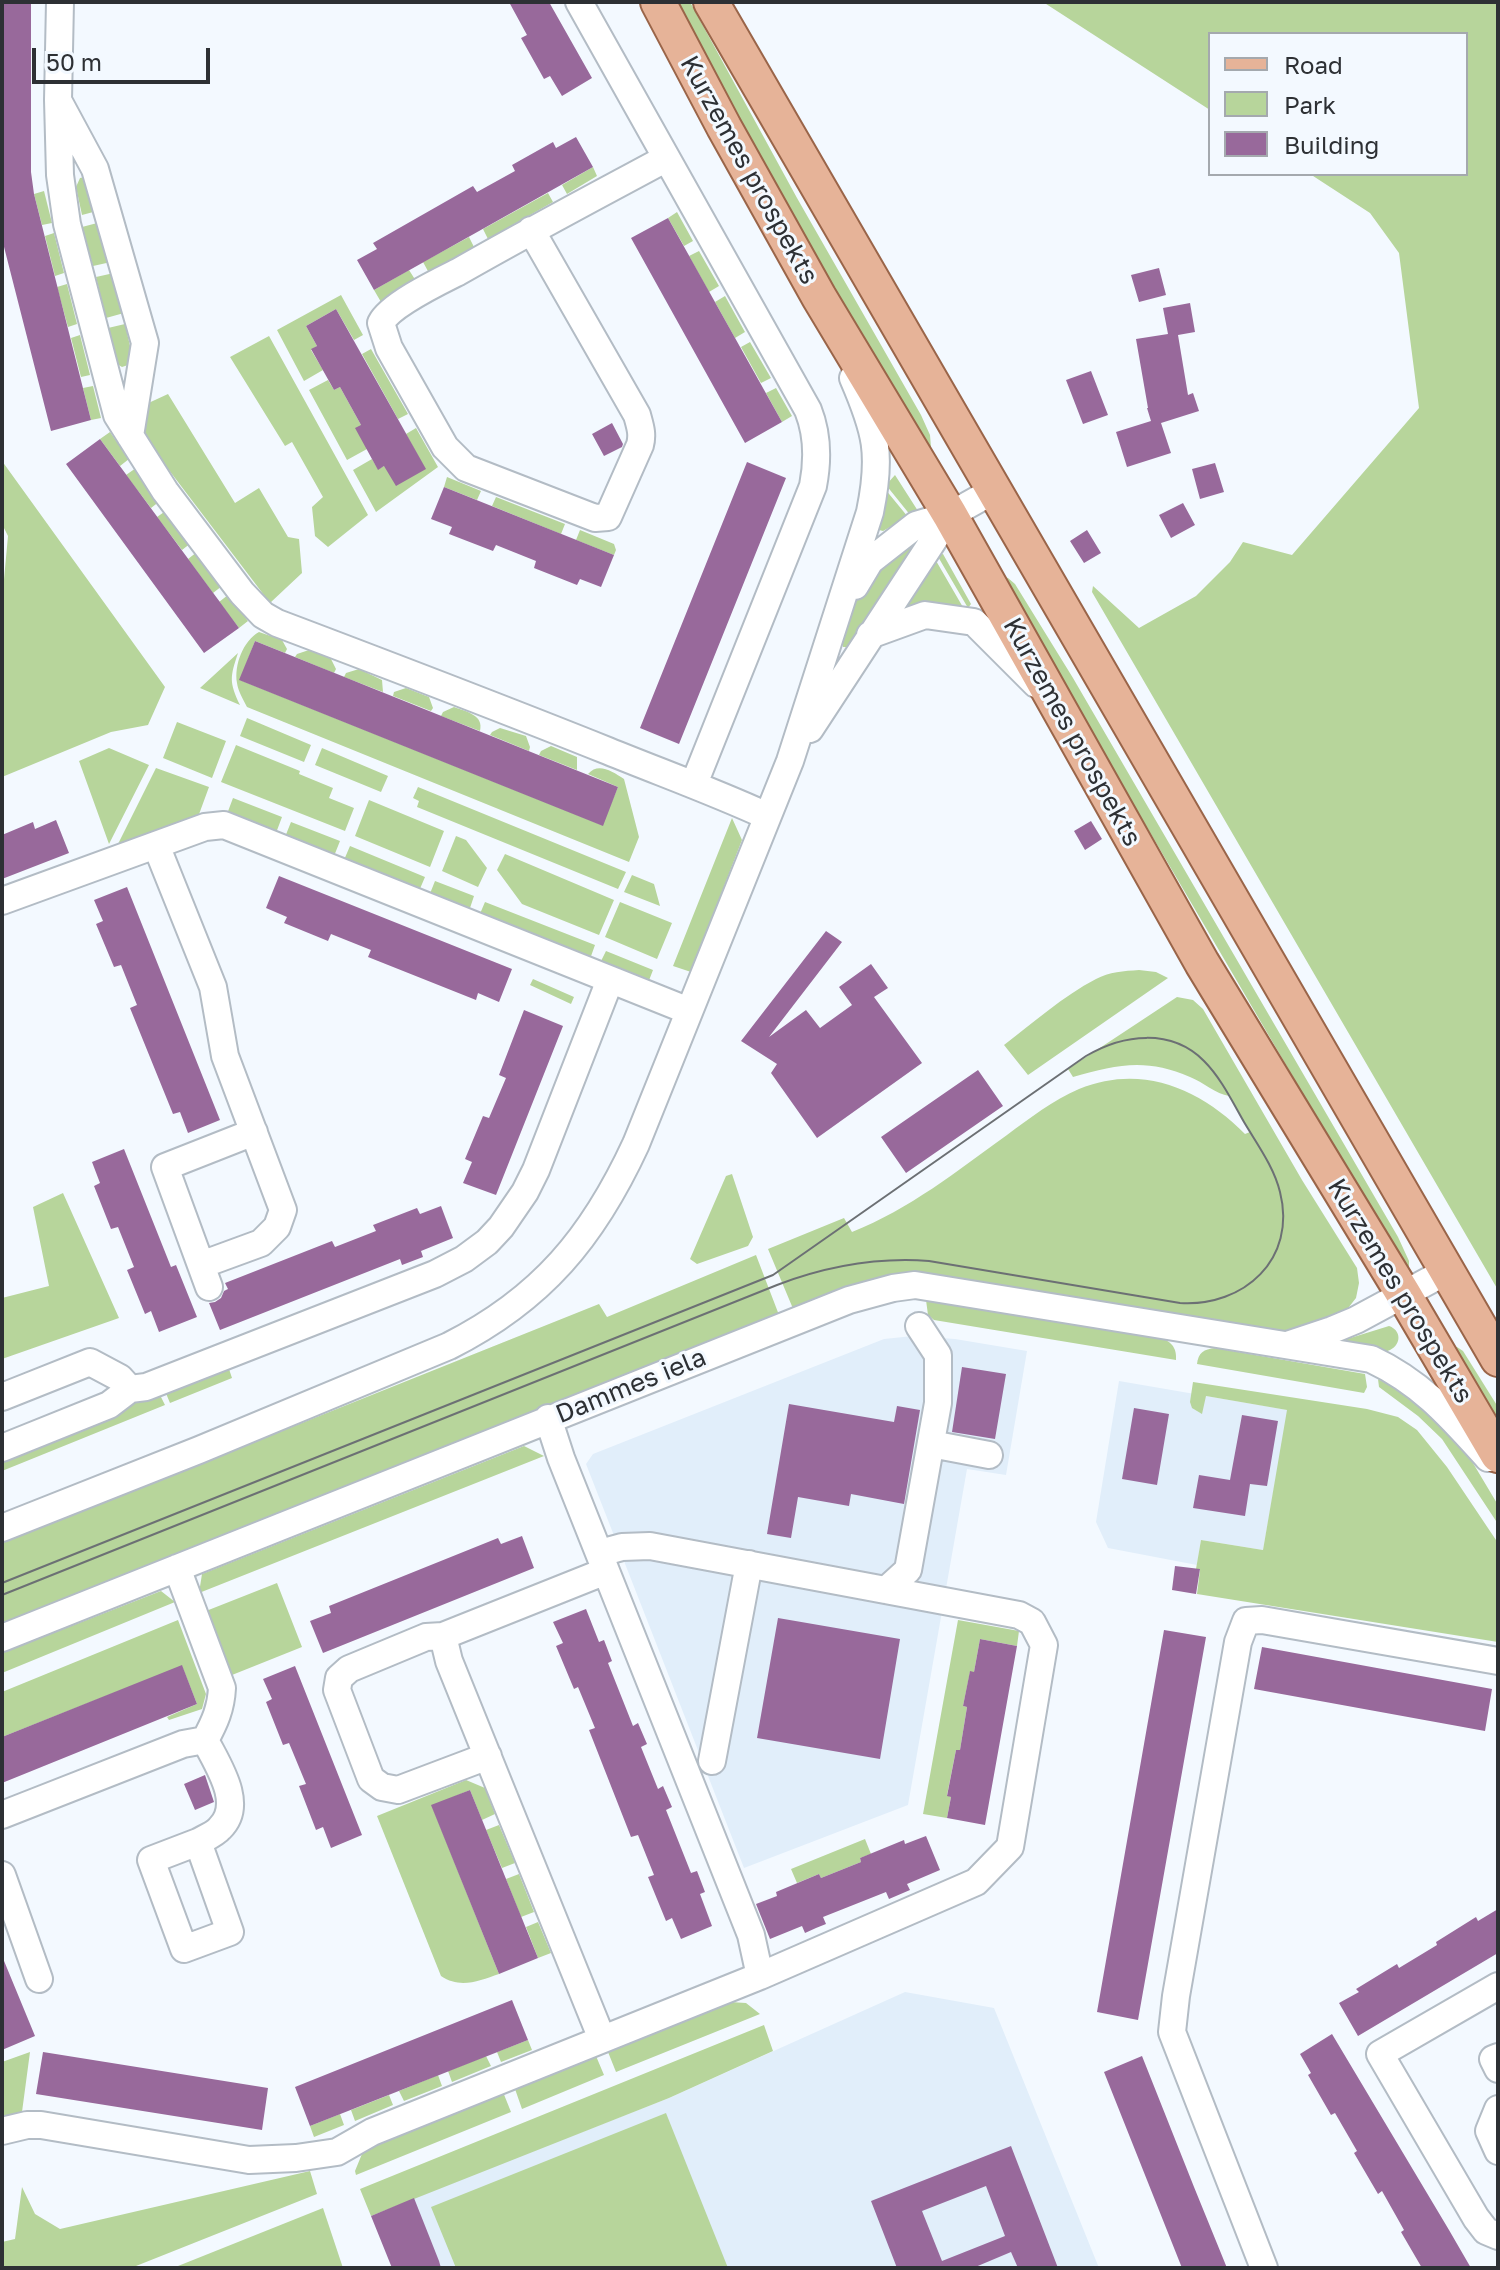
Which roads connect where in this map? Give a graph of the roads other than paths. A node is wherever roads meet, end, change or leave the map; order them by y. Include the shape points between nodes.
1 (60, 2) edge
2 (579, 2) edge
3 (658, 2) edge
4 (711, 2) edge
5 (58, 100) junction
6 (665, 159) junction
7 (531, 230) junction
8 (819, 297) junction
9 (130, 436) junction
10 (993, 491) junction
11 (950, 515) junction
12 (837, 612) junction
13 (870, 635) junction
14 (1054, 702) junction
15 (790, 761) junction
16 (694, 784) junction
17 (767, 816) junction
18 (156, 845) junction
19 (2, 901) edge
20 (610, 980) junction
21 (689, 1011) junction
22 (254, 1132) junction
23 (1447, 1271) junction
24 (1404, 1295) junction
25 (919, 1326) dead end
26 (1286, 1345) junction
27 (1498, 1359) edge
28 (130, 1389) junction
29 (2, 1397) edge
30 (548, 1418) junction
31 (931, 1444) junction
32 (2, 1448) edge
33 (989, 1455) dead end
34 (1498, 1455) edge
35 (1498, 1468) edge
36 (2, 1528) edge
37 (603, 1562) junction
38 (749, 1564) junction
39 (177, 1568) junction
40 (886, 1590) junction
41 (443, 1636) junction
42 (2, 1638) edge
43 (1498, 1661) edge
44 (205, 1740) junction
45 (488, 1756) junction
46 (712, 1761) dead end
47 (2, 1815) edge
48 (198, 1842) dead end
49 (2, 1875) edge
50 (760, 1976) junction
51 (39, 1979) dead end
52 (1498, 1986) edge
53 (602, 2039) junction
54 (1498, 2057) edge
55 (1498, 2069) edge
56 (1498, 2109) edge
57 (2, 2131) edge
58 (1498, 2151) edge
59 (1498, 2236) edge
60 (1264, 2268) edge

1 - 5 street
2 - 6 street
3 - 8 main road, Kurzemes prospekts
4 - 10 main road, Kurzemes prospekts
5 - 9 street via 67,224 117,415
5 - 9 street via 95,169 145,343
6 - 7 street
6 - 16 street via 808,410 816,449 813,486
7 - 7 street via 385,314 382,327 445,447 466,468 595,518 608,517 640,445 641,427
8 - 11 main road, Kurzemes prospekts
8 - 12 street via 874,428 876,454 870,512
9 - 16 street via 165,491 263,615
10 - 11 street
10 - 23 main road, Kurzemes prospekts
11 - 12 street via 916,525 870,561
11 - 13 street
11 - 14 main road, Kurzemes prospekts
12 - 15 street
13 - 14 street via 925,615 974,622
13 - 15 street
14 - 24 main road, Kurzemes prospekts via 1202,963
15 - 17 street
16 - 17 street
17 - 21 street
18 - 19 street
18 - 20 street via 217,824 231,827
18 - 22 street via 213,987 225,1056
20 - 21 street
20 - 28 street via 536,1170 513,1211 487,1242 435,1274
21 - 36 street via 617,1185 569,1254 513,1307 449,1346
22 - 22 street via 165,1167 205,1276 261,1243 277,1227 283,1210
23 - 24 street, Dammes iela
23 - 27 main road, Kurzemes prospekts
24 - 26 street, Dammes iela via 1332,1330
24 - 34 main road, Kurzemes prospekts
25 - 31 street via 938,1355
26 - 30 street, Dammes iela via 915,1285 849,1300
26 - 35 street, Dammes iela via 1371,1359 1397,1371 1440,1405
28 - 29 street via 90,1362
28 - 32 street via 109,1405
30 - 37 street
30 - 39 street, Dammes iela
31 - 33 street
31 - 40 street via 908,1570
37 - 38 street via 622,1547 650,1546
37 - 41 street
37 - 50 street via 751,1935
38 - 40 street
38 - 46 street
39 - 42 street, Dammes iela
39 - 44 street via 222,1688 217,1718
40 - 50 street via 1019,1615 1040,1634 1044,1645 1010,1847 976,1882
41 - 45 street
41 - 45 street via 426,1637 349,1669 339,1678 337,1690 371,1779 382,1787 398,1790
43 - 60 street via 1246,1621 1238,1642 1172,2032
44 - 47 street
44 - 48 street via 230,1792 230,1807 220,1829
45 - 53 street
49 - 51 street
50 - 53 street
52 - 59 street via 1380,2054 1476,2218
53 - 57 street via 372,2132 337,2152 249,2160 41,2125
54 - 55 street via 1493,2059
56 - 58 street via 1489,2131

